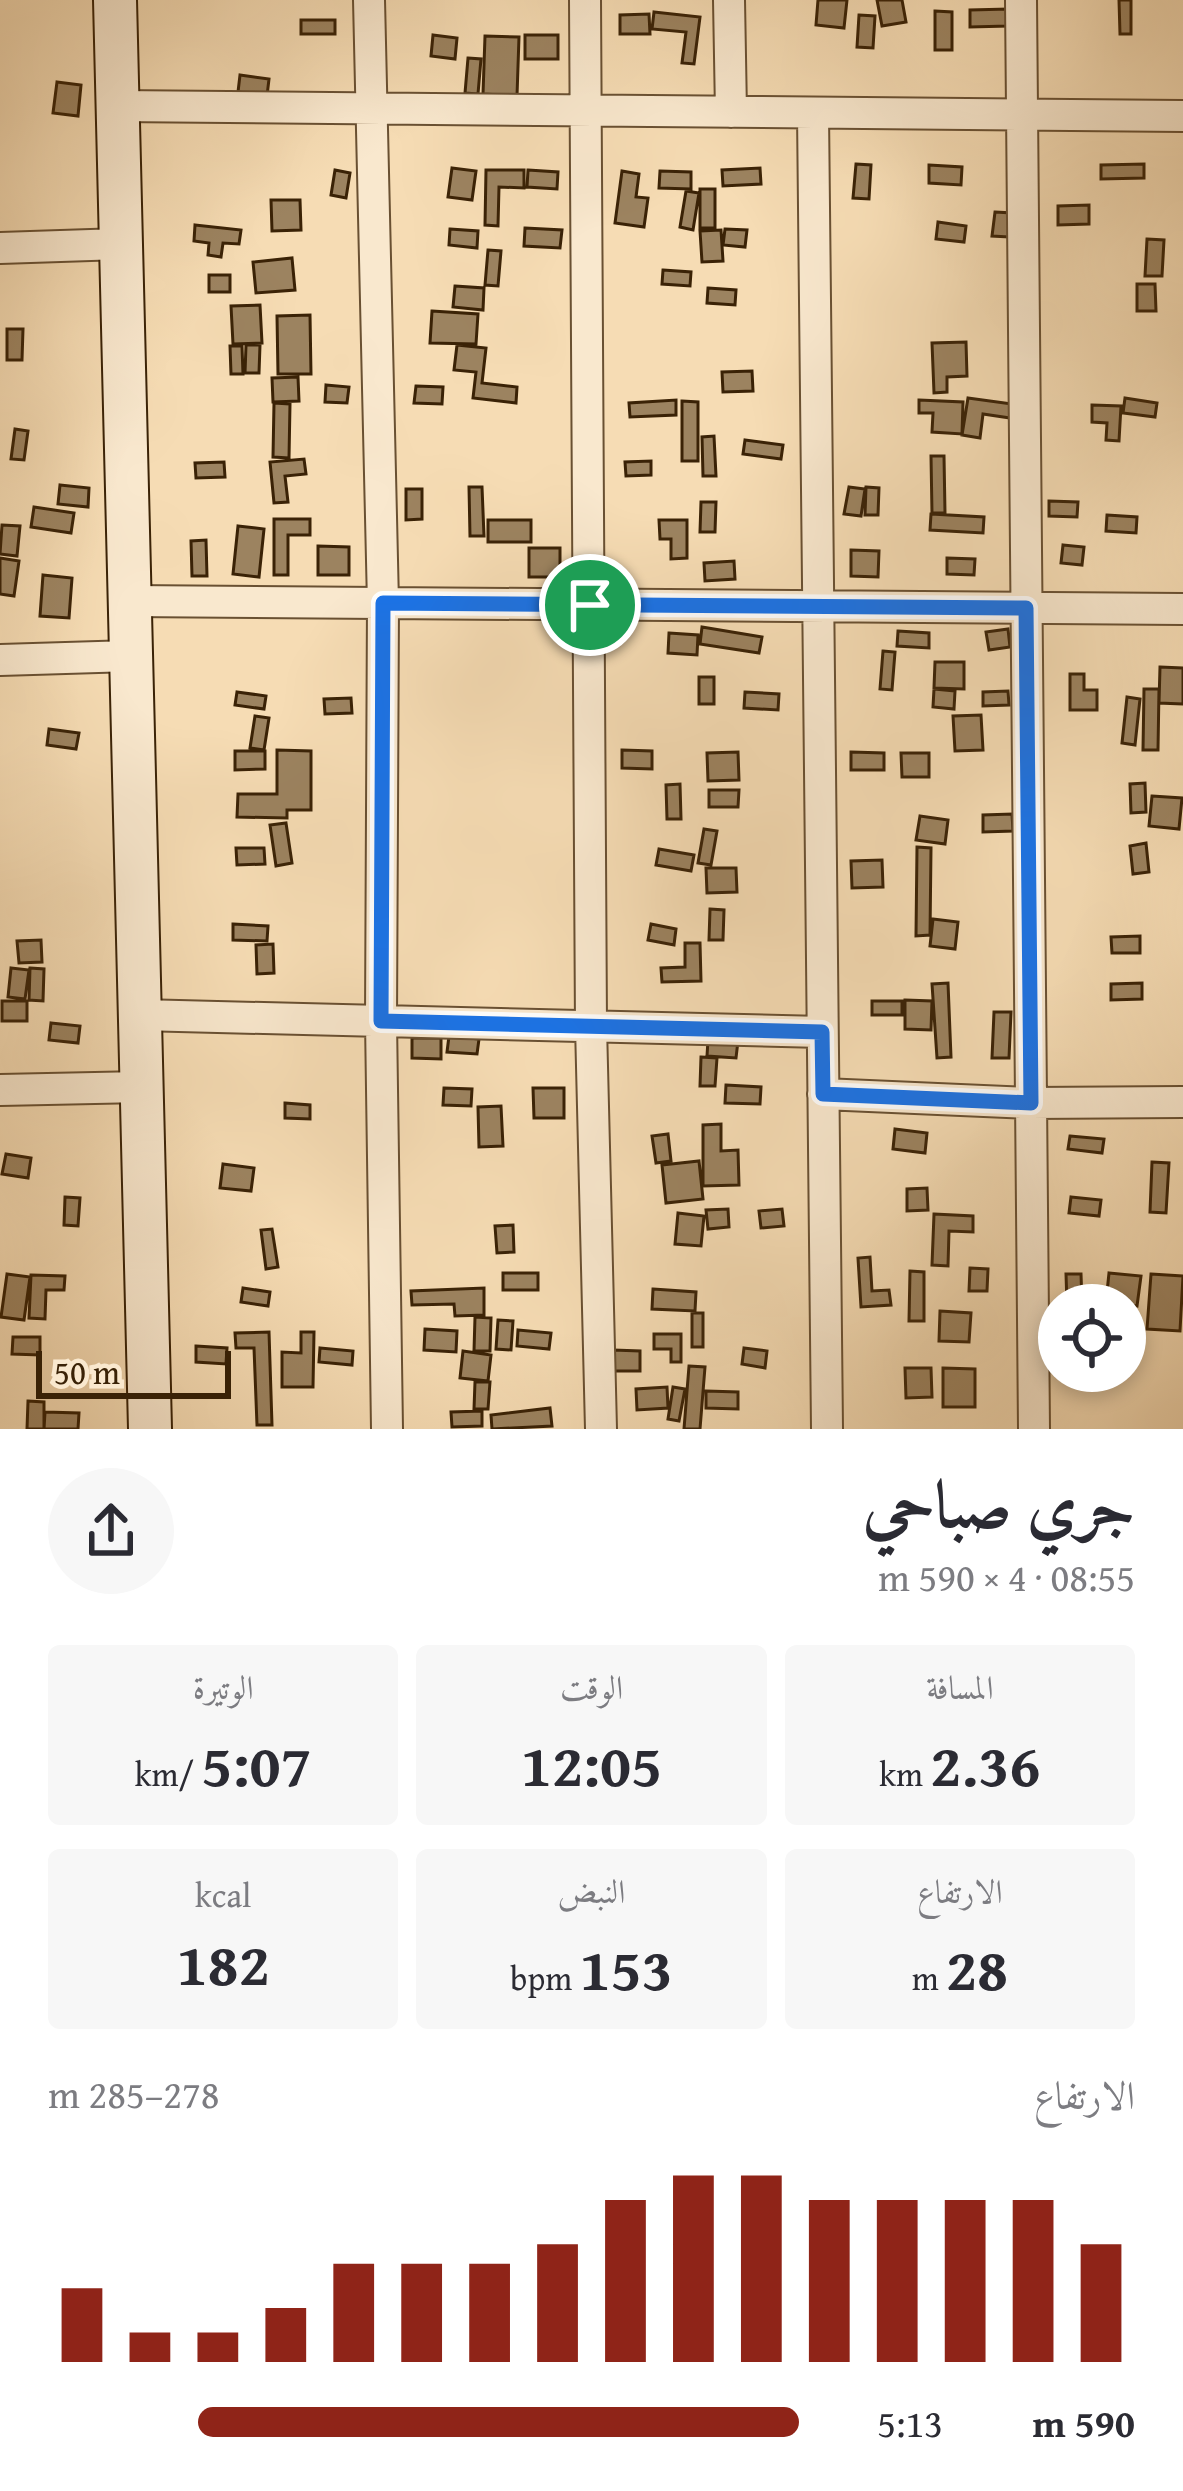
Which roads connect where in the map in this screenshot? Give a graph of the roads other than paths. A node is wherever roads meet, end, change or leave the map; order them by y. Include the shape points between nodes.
1 (115, 0) edge
2 (369, 0) edge
3 (584, 0) edge
4 (729, 0) edge
5 (1021, 0) edge
6 (118, 106) junction
7 (369, 108) junction
8 (585, 110) junction
9 (731, 112) junction
10 (813, 113) junction
11 (1022, 115) junction
12 (1183, 116) edge
13 (121, 244) junction
14 (0, 248) edge
15 (130, 601) junction
16 (383, 603) junction
17 (590, 605) junction
18 (817, 607) junction
19 (1026, 608) junction
20 (1183, 609) edge
21 (131, 656) junction
22 (0, 660) edge
23 (140, 1015) junction
24 (381, 1021) junction
25 (591, 1026) junction
26 (822, 1032) junction
27 (142, 1087) junction
28 (0, 1090) edge
29 (823, 1094) junction
30 (1183, 1102) edge
31 (1031, 1103) junction
32 (150, 1429) edge
33 (387, 1429) edge
34 (601, 1429) edge
35 (826, 1429) edge
36 (1034, 1429) edge

1 - 6 street
2 - 7 street
3 - 8 street
4 - 9 street
5 - 11 street
6 - 7 street
6 - 13 street
7 - 8 street
7 - 16 street
8 - 9 street
8 - 17 street
9 - 10 street
10 - 11 street
10 - 18 street
11 - 12 street
11 - 19 street
13 - 14 street
13 - 15 street
15 - 16 street
15 - 21 street
16 - 17 street
16 - 24 street
17 - 18 street
17 - 25 street
18 - 19 street
18 - 26 street
19 - 20 street
19 - 31 street
21 - 22 street
21 - 23 street
23 - 24 street
23 - 27 street
24 - 25 street
24 - 33 street
25 - 26 street
25 - 34 street
26 - 29 street
27 - 28 street
27 - 32 street
29 - 31 street
29 - 35 street
30 - 31 street
31 - 36 street

